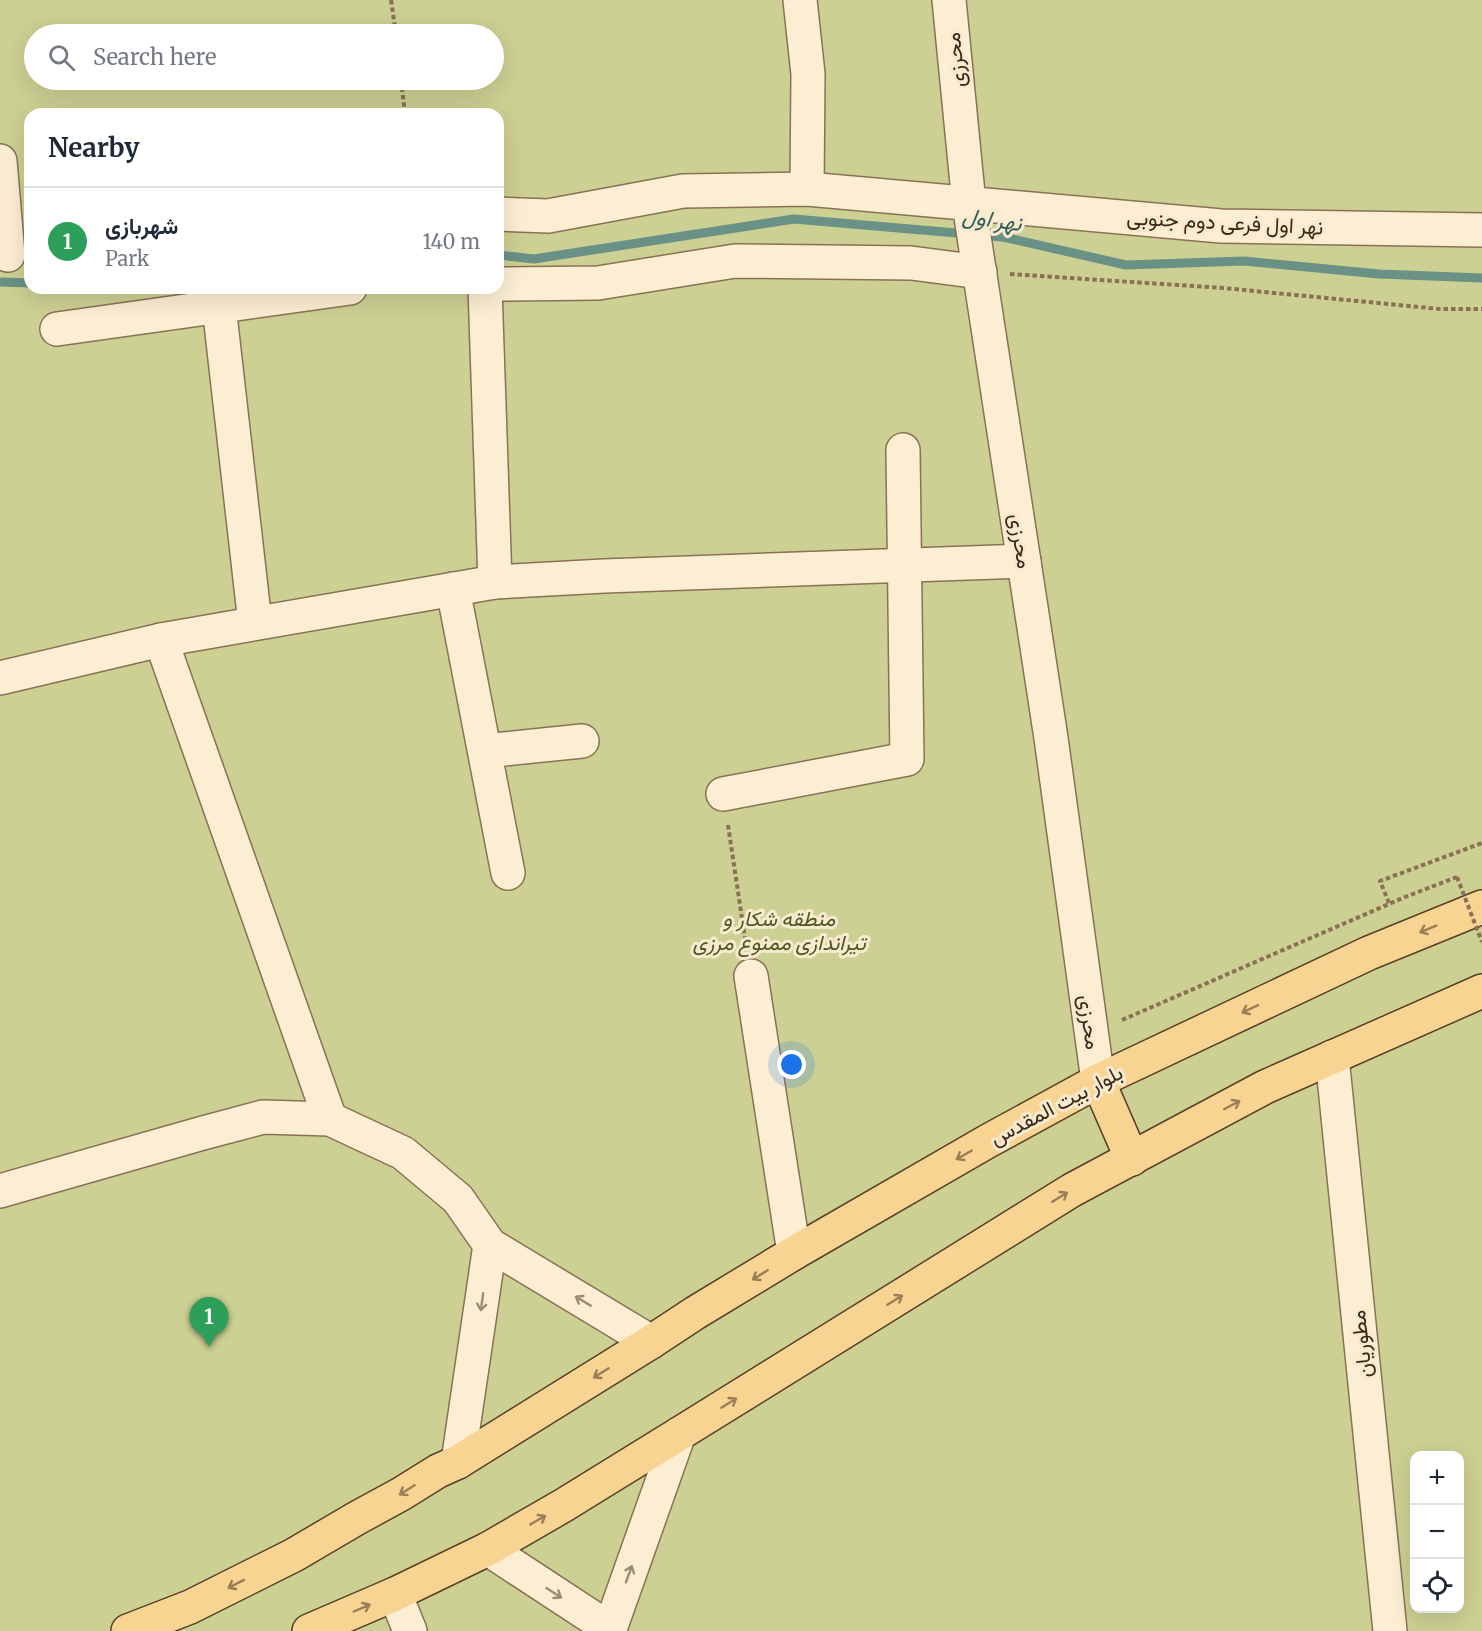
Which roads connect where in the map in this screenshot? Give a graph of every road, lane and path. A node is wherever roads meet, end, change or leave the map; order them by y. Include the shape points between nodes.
1 (391, 0) edge
2 (800, 0) edge
3 (949, 0) edge
4 (395, 24) edge
5 (402, 90) edge
6 (404, 108) edge
7 (0, 161) edge
8 (807, 189) junction
9 (970, 211) junction
10 (504, 214) edge
11 (1482, 230) edge
12 (13, 254) edge
13 (978, 262) junction
14 (504, 284) edge
15 (306, 294) edge
16 (485, 294) edge
17 (219, 306) junction
18 (1482, 309) edge
19 (57, 329) dead end
20 (903, 450) dead end
21 (1024, 561) junction
22 (905, 566) junction
23 (495, 582) junction
24 (453, 589) junction
25 (255, 623) junction
26 (162, 640) junction
27 (0, 678) edge
28 (582, 741) dead end
29 (485, 750) junction
30 (723, 794) joint
31 (1482, 843) edge
32 (508, 873) dead end
33 (1389, 903) junction
34 (1482, 907) edge
35 (1482, 942) edge
36 (751, 976) joint
37 (1482, 991) edge
38 (1091, 1034) junction
39 (1332, 1057) junction
40 (1098, 1081) junction
41 (330, 1119) junction
42 (1132, 1159) junction
43 (0, 1191) edge
44 (490, 1245) junction
45 (794, 1253) junction
46 (651, 1342) junction
47 (680, 1434) junction
48 (458, 1462) junction
49 (488, 1549) junction
50 (395, 1594) junction
51 (610, 1630) edge
52 (128, 1631) edge
53 (309, 1631) edge
54 (410, 1631) edge
55 (1390, 1631) edge

1 - 4 path
2 - 8 street via 808,74
3 - 9 street, محرزی
5 - 6 path
7 - 12 street
8 - 9 street, نهر اول فرعی دوم جنوبی
8 - 10 street, نهر اول فرعی دوم جنوبی via 683,191 548,216
9 - 11 street, نهر اول فرعی دوم جنوبی via 1221,226
9 - 13 street, محرزی
13 - 14 street via 735,261 598,283
13 - 18 path via 1440,309
13 - 21 street, محرزی
15 - 17 street
16 - 23 street
17 - 19 street
17 - 25 street
20 - 22 street
21 - 22 street
21 - 38 street, محرزی
22 - 23 street
22 - 30 street via 907,759
23 - 24 street
24 - 25 street
24 - 29 street
25 - 26 street
26 - 27 street
26 - 41 street
28 - 29 street
29 - 32 street
30 - 36 path
31 - 33 path via 1380,881
33 - 35 path, bridge via 1457,877
33 - 38 path
34 -> 40 main road, بلوار بیت المقدس via 1369,954
36 - 45 street
37 - 39 main road
38 - 40 street, محرزی
42 -> 39 main road via 1265,1087
39 - 55 street, مطوریان
40 - 42 main road
40 -> 45 main road, بلوار بیت المقدس
41 - 43 street via 263,1117
41 - 44 street via 404,1153 458,1199
47 -> 42 main road via 1072,1190
46 -> 44 street
44 -> 48 street
45 -> 46 main road, بلوار بیت المقدس
46 -> 48 main road, بلوار بیت المقدس
49 -> 47 main road
51 -> 47 street
48 -> 52 main road, بلوار بیت المقدس via 294,1555 190,1607
49 - 50 main road
49 -> 51 street
53 -> 50 main road
50 - 54 street

